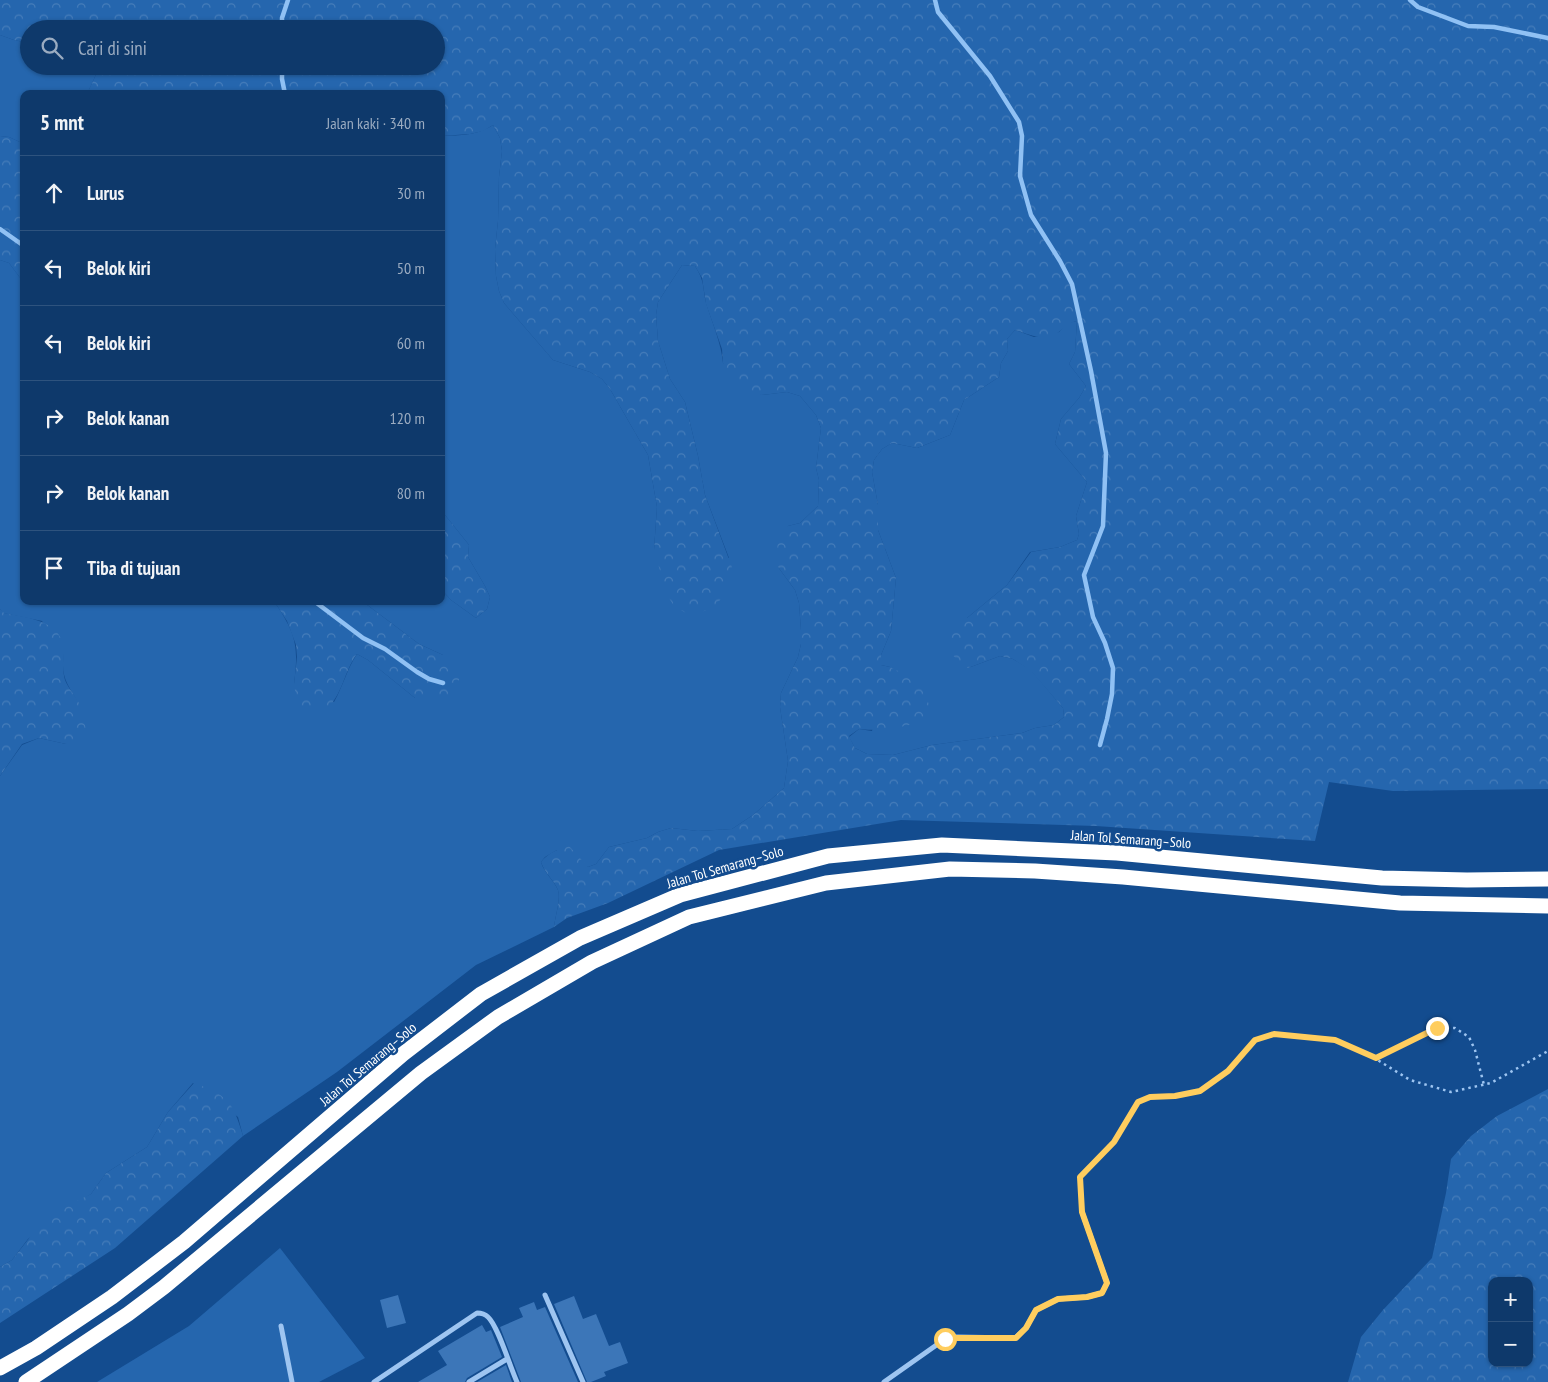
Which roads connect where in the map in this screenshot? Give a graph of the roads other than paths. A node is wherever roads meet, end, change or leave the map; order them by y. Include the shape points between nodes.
1 (1548, 879) edge
2 (1548, 906) edge
3 (1082, 1212) road end
4 (545, 1295) dead end
5 (281, 1326) dead end
6 (507, 1359) junction
7 (0, 1368) edge
8 (26, 1382) edge
9 (292, 1382) edge
10 (374, 1382) edge
11 (469, 1382) edge
12 (517, 1382) edge
13 (583, 1382) edge
14 (884, 1382) edge

1 - 7 highway, Jalan Tol Semarang–Solo via 1382,878 1117,853 942,845 828,856 680,895 580,938 481,994 403,1054 184,1242 97,1308
2 - 8 highway via 1400,903 1045,871 950,869 826,883 689,917 592,962 498,1017 421,1073 164,1287
3 - 14 street via 1107,1283 1102,1293 1058,1299 1036,1310 1016,1338 945,1339
4 - 13 street
5 - 9 street
6 - 10 street via 488,1317 477,1313
6 - 11 street
6 - 12 street

